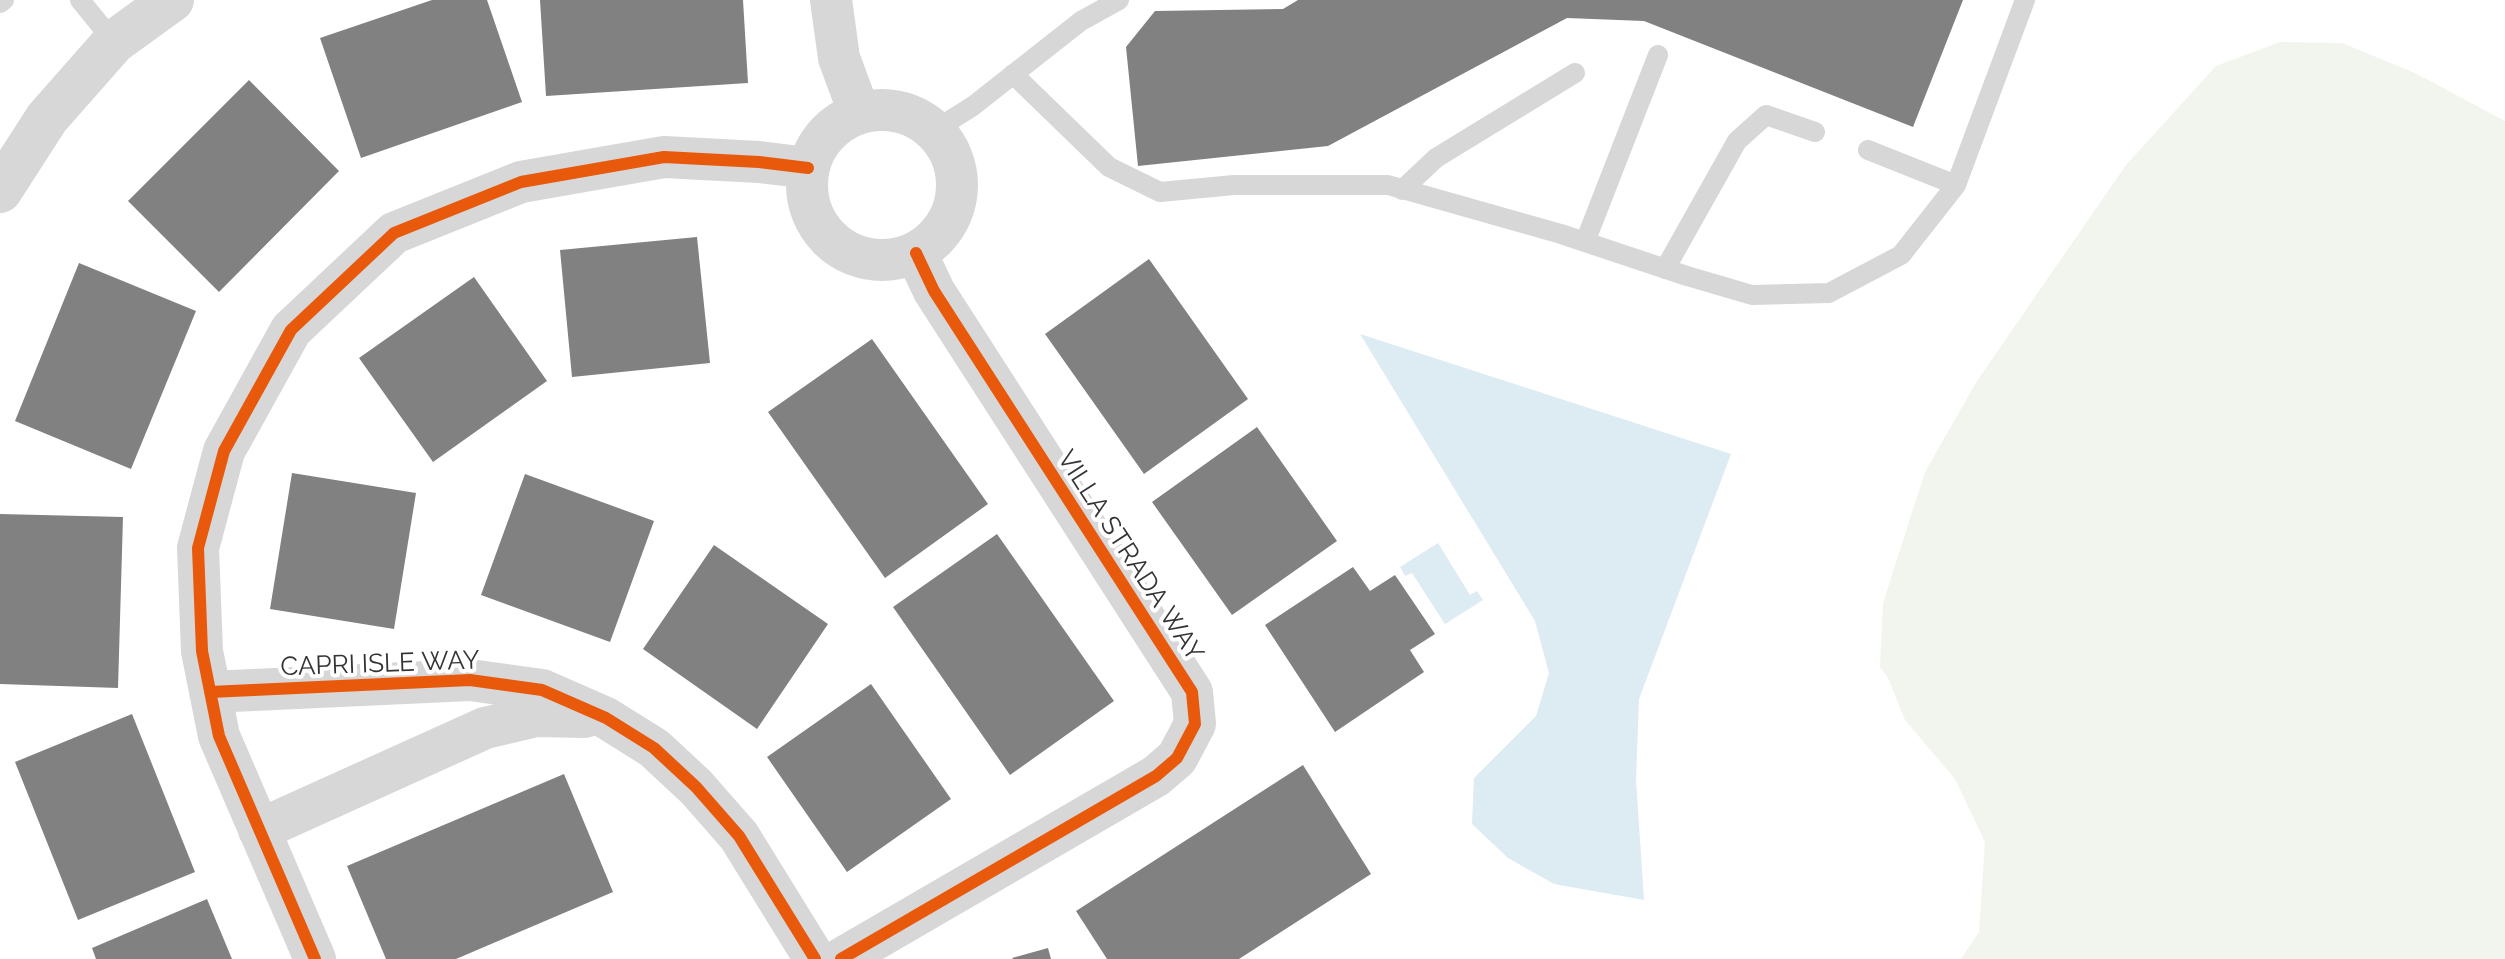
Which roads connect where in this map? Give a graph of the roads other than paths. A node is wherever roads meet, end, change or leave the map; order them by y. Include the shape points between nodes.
1 (80, 0) edge
2 (172, 0) edge
3 (831, 0) edge
4 (1119, 0) edge
5 (2025, 0) edge
6 (114, 42) junction
7 (1658, 55) dead end
8 (1575, 73) dead end
9 (1013, 74) junction
10 (859, 112) junction
11 (935, 130) junction
12 (1815, 132) dead end
13 (1868, 150) dead end
14 (808, 168) junction
15 (1956, 185) junction
16 (1402, 190) junction
17 (0, 191) edge
18 (1585, 242) junction
19 (916, 253) junction
20 (1665, 269) junction
21 (210, 692) junction
22 (606, 718) junction
23 (259, 830) junction
24 (315, 959) edge
25 (815, 959) edge
26 (841, 959) edge

1 - 6 lane
2 - 6 street
3 - 10 street via 839,58
4 - 9 lane via 1081,21
5 - 15 lane
6 - 17 street via 47,118
7 - 18 lane
8 - 16 lane via 1436,158
9 - 11 lane
9 - 16 lane via 1109,167 1160,192 1234,185 1388,185
10 - 11 street via 886,109 912,114
10 - 14 street via 836,124 818,144
11 - 19 street via 950,151 957,176 956,202 946,224
12 - 20 lane via 1766,115 1756,123 1737,141
13 - 15 lane
14 - 19 street via 806,194 814,220 830,241 852,255 880,261
14 - 21 street via 664,157 521,182 394,233 291,330 224,451 198,548 202,651
15 - 20 lane via 1901,255 1829,293 1752,295
16 - 18 lane
18 - 20 lane
19 - 26 street, VILLA STRADA WAY via 934,291 1192,692 1195,724 1177,758 1156,776
21 - 22 street, CAPRI ISLE WAY via 470,680 542,690
21 - 23 street via 219,736
22 - 23 street via 536,716 485,728
22 - 25 street, CAPRI ISLE WAY via 654,748 739,836
23 - 24 street

